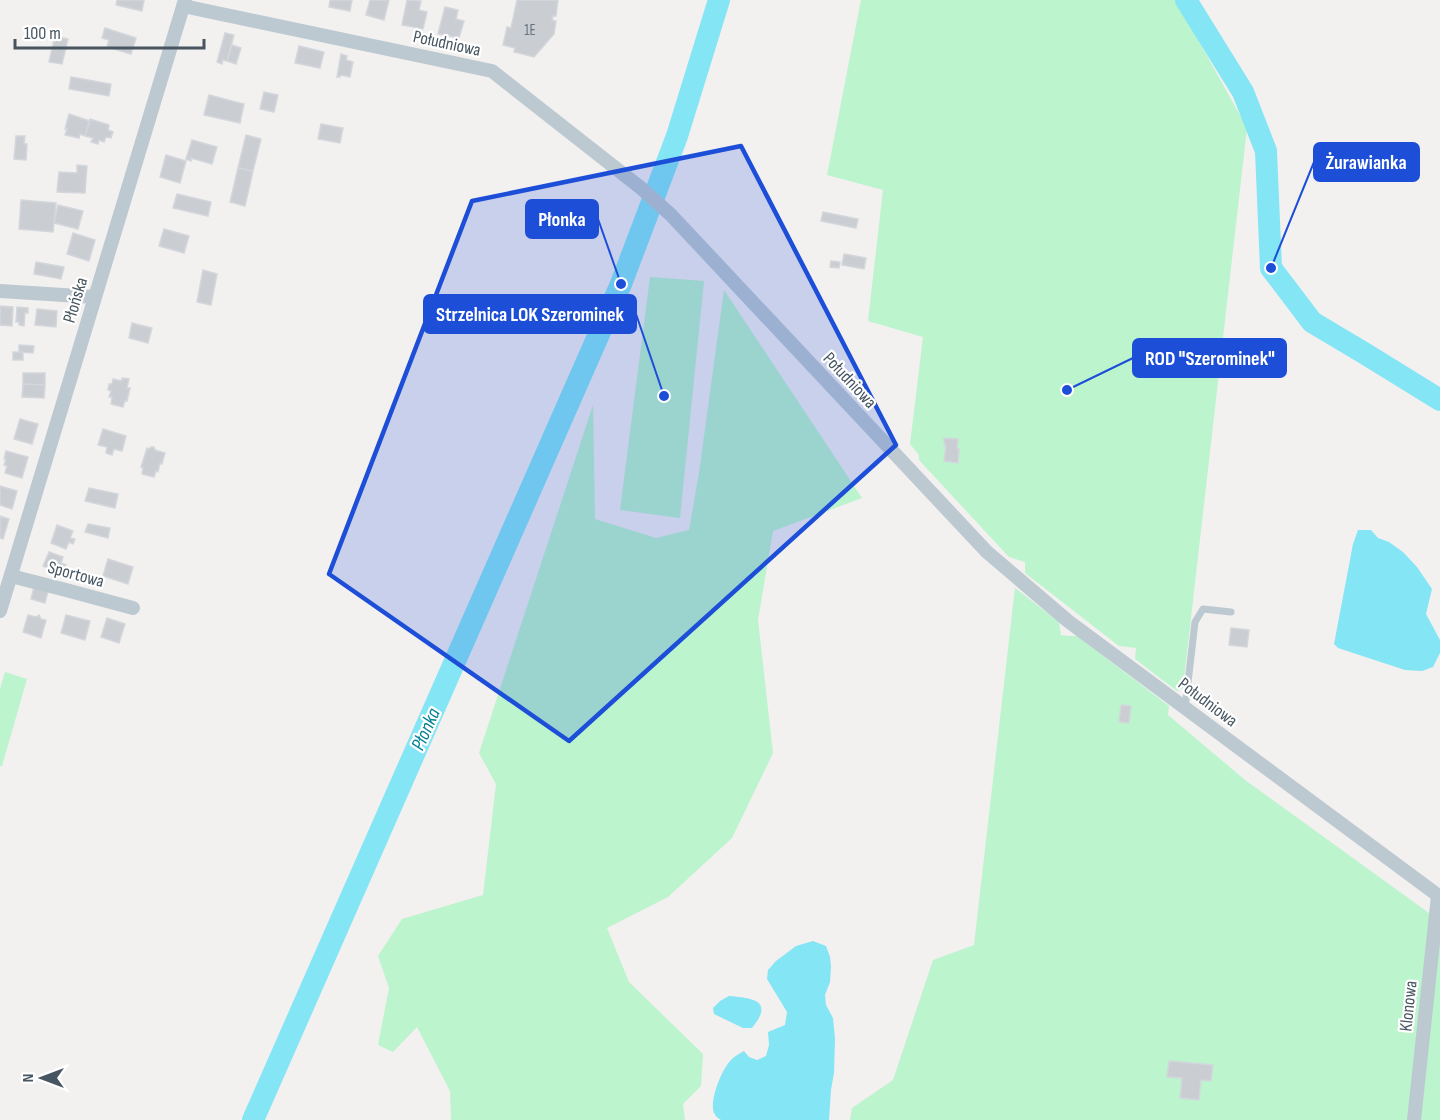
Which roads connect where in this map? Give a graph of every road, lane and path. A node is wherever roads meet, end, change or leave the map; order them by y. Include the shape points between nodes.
1 (184, 3) edge
2 (0, 291) edge
3 (95, 297) junction
4 (11, 576) junction
5 (133, 608) dead end
6 (0, 611) edge
7 (1231, 612) dead end
8 (1185, 708) junction
9 (1439, 897) edge
10 (1414, 1120) edge

1 - 3 street, Płońska
1 - 8 street, Południowa via 492,71 670,215 987,552 1068,621
2 - 3 street
3 - 4 street, Płońska
4 - 5 street, Sportowa
4 - 6 street, Płońska
7 - 8 lane via 1203,609 1195,622
8 - 9 street, Południowa
9 - 10 street, Klonowa

